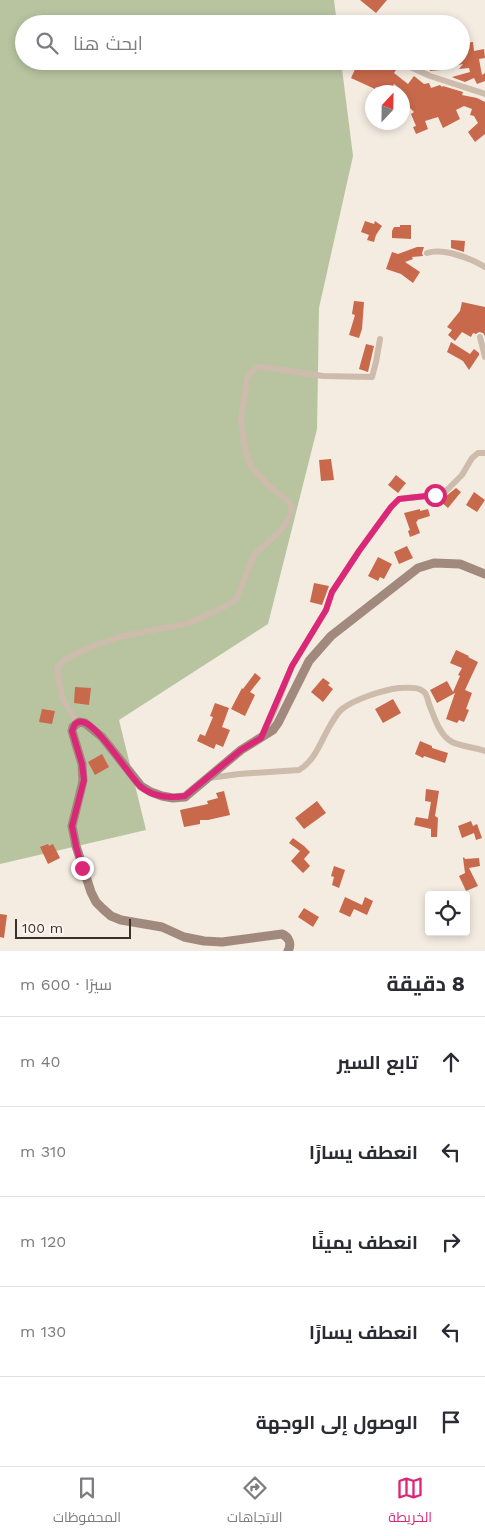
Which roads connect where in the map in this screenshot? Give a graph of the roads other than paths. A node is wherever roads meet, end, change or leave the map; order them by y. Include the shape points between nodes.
1 (417, 70) edge
2 (485, 94) edge
3 (427, 253) dead end
4 (485, 267) edge
5 (480, 337) dead end
6 (380, 339) dead end
7 (485, 357) edge
8 (485, 453) edge
9 (485, 574) edge
10 (77, 723) junction
11 (261, 738) junction
12 (485, 751) edge
13 (209, 778) junction
14 (288, 951) edge

1 - 2 street
3 - 4 street via 434,250 450,253
5 - 7 street
6 - 10 street via 372,377 323,376 264,367 251,372 241,418 245,450 251,467 289,502 291,513 279,532 254,555 236,600 189,623 90,647 60,664 57,669 62,696
8 - 11 street via 478,453 472,458 462,475 446,491 399,499 391,507 332,592 326,610 292,666
9 - 11 street via 460,564 434,562 418,568 326,642 309,661 278,723
10 - 13 street via 85,723 102,738 141,786 150,792 173,798 185,796
10 - 14 street via 72,731 84,780 72,826 91,892 103,910 121,920 162,927 184,937 204,941 222,942 282,934 289,940
11 - 13 street via 241,750
12 - 13 street via 446,738 425,693 412,688 397,688 342,709 315,755 299,770

